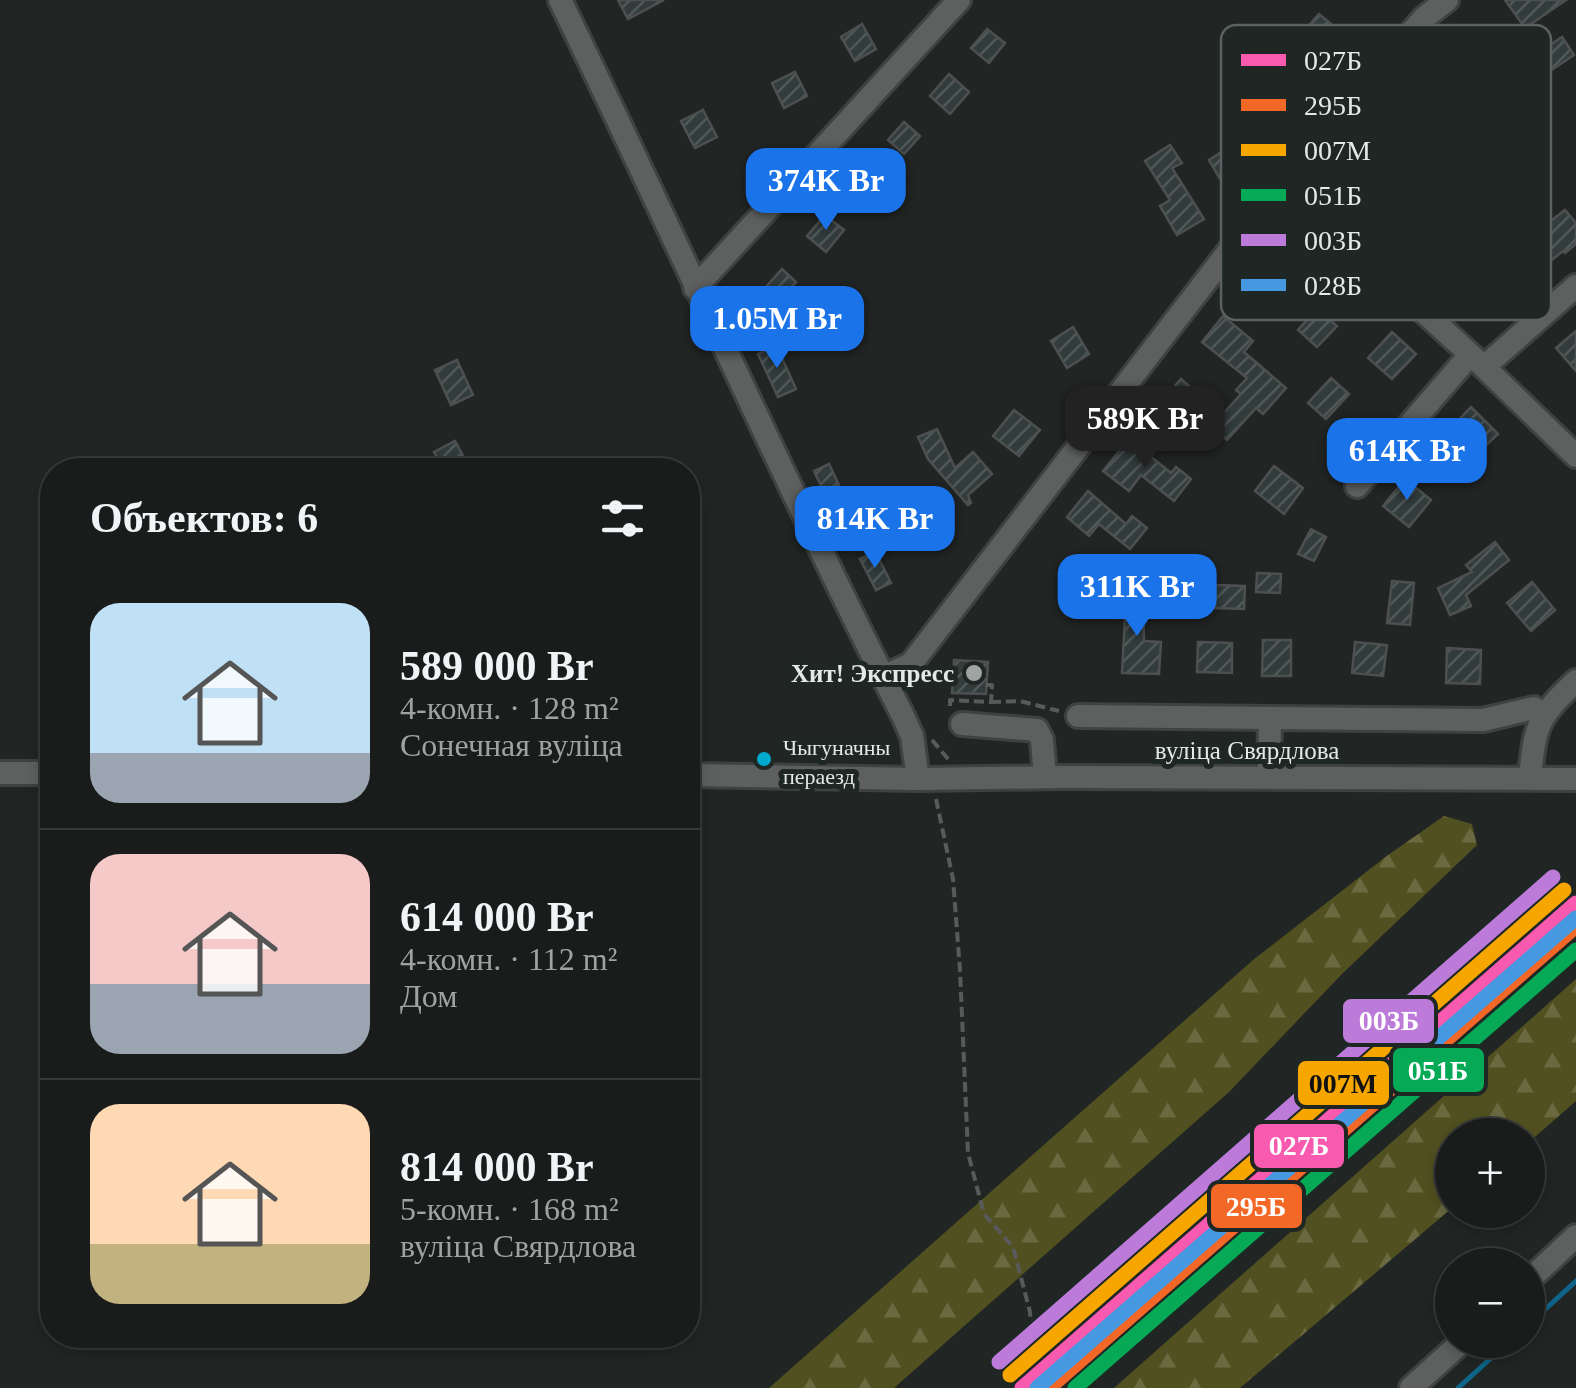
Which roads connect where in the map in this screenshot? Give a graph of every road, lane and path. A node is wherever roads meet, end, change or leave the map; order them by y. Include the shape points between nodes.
1 (560, 0) edge
2 (960, 0) edge
3 (1447, 0) edge
4 (1418, 25) edge
5 (1221, 261) edge
6 (1576, 286) edge
7 (695, 288) junction
8 (1551, 305) edge
9 (1432, 320) edge
10 (1531, 320) edge
11 (1476, 361) junction
12 (1576, 456) edge
13 (1357, 486) dead end
14 (883, 677) junction
15 (1576, 681) edge
16 (991, 702) dead end
17 (1544, 714) junction
18 (1078, 716) joint
19 (1270, 718) junction
20 (962, 724) dead end
21 (0, 773) edge
22 (40, 773) edge
23 (700, 776) edge
24 (1045, 777) junction
25 (1269, 777) junction
26 (1530, 778) junction
27 (1576, 779) edge
28 (927, 787) junction
29 (1576, 1236) edge
30 (1545, 1265) edge
31 (1444, 1358) edge
32 (1019, 1388) edge
33 (1411, 1388) edge

1 - 7 street
2 - 7 street
3 - 4 street
5 - 14 street via 911,664
6 - 8 street
7 - 14 street
9 - 11 street
10 - 11 street
11 - 12 street
11 - 13 street
14 - 28 street via 912,736
15 - 17 street
16 - 18 path via 1020,701
17 - 19 street via 1534,708 1483,720
17 - 26 street
18 - 19 street
19 - 25 street
20 - 24 street via 1037,730
21 - 22 street
23 - 28 street, вуліца Свярдлова
24 - 25 street, вуліца Свярдлова
24 - 28 street, вуліца Свярдлова
25 - 26 street, вуліца Свярдлова
26 - 27 street, вуліца Свярдлова
28 - 32 path via 952,879 968,1153 984,1214 1013,1247 1030,1312 1033,1360
29 - 30 street
31 - 33 street

